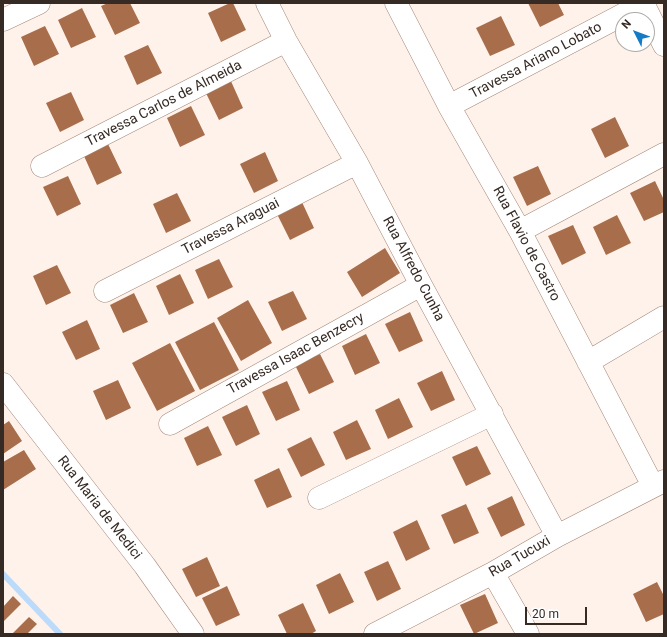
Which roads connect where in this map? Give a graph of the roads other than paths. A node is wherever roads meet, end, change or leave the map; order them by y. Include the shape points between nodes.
1 (38, 3) edge
2 (267, 3) edge
3 (396, 3) edge
4 (643, 4) edge
5 (3, 20) edge
6 (286, 41) junction
7 (664, 45) edge
8 (449, 106) junction
9 (664, 154) edge
10 (357, 163) junction
11 (42, 166) dead end
12 (520, 231) junction
13 (421, 285) junction
14 (105, 291) dead end
15 (664, 317) edge
16 (588, 362) junction
17 (3, 384) edge
18 (492, 414) junction
19 (170, 424) dead end
20 (659, 483) edge
21 (319, 498) dead end
22 (557, 536) junction
23 (493, 573) junction
24 (193, 634) edge
25 (375, 634) edge
26 (528, 634) edge

1 - 5 street
2 - 6 street, Rua Alfredo Cunha
3 - 8 street, Rua Flavio de Castro
4 - 7 street
4 - 8 street, Travessa Ariano Lobato
6 - 10 street, Rua Alfredo Cunha
6 - 11 street, Travessa Carlos de Almeida
8 - 12 street, Rua Flavio de Castro
9 - 12 street
10 - 13 street, Rua Alfredo Cunha
10 - 14 street, Travessa Araguai
12 - 16 street, Rua Flavio de Castro
13 - 18 street, Rua Alfredo Cunha
13 - 19 street, Travessa Isaac Benzecry
15 - 16 street
16 - 20 street, Rua Flavio de Castro
17 - 24 street, Rua Maria de Medici via 145,566
18 - 21 street
18 - 22 street, Rua Alfredo Cunha
20 - 22 street, Rua Tucuxi
22 - 23 street, Rua Tucuxi
23 - 25 street, Rua Tucuxi
23 - 26 street

